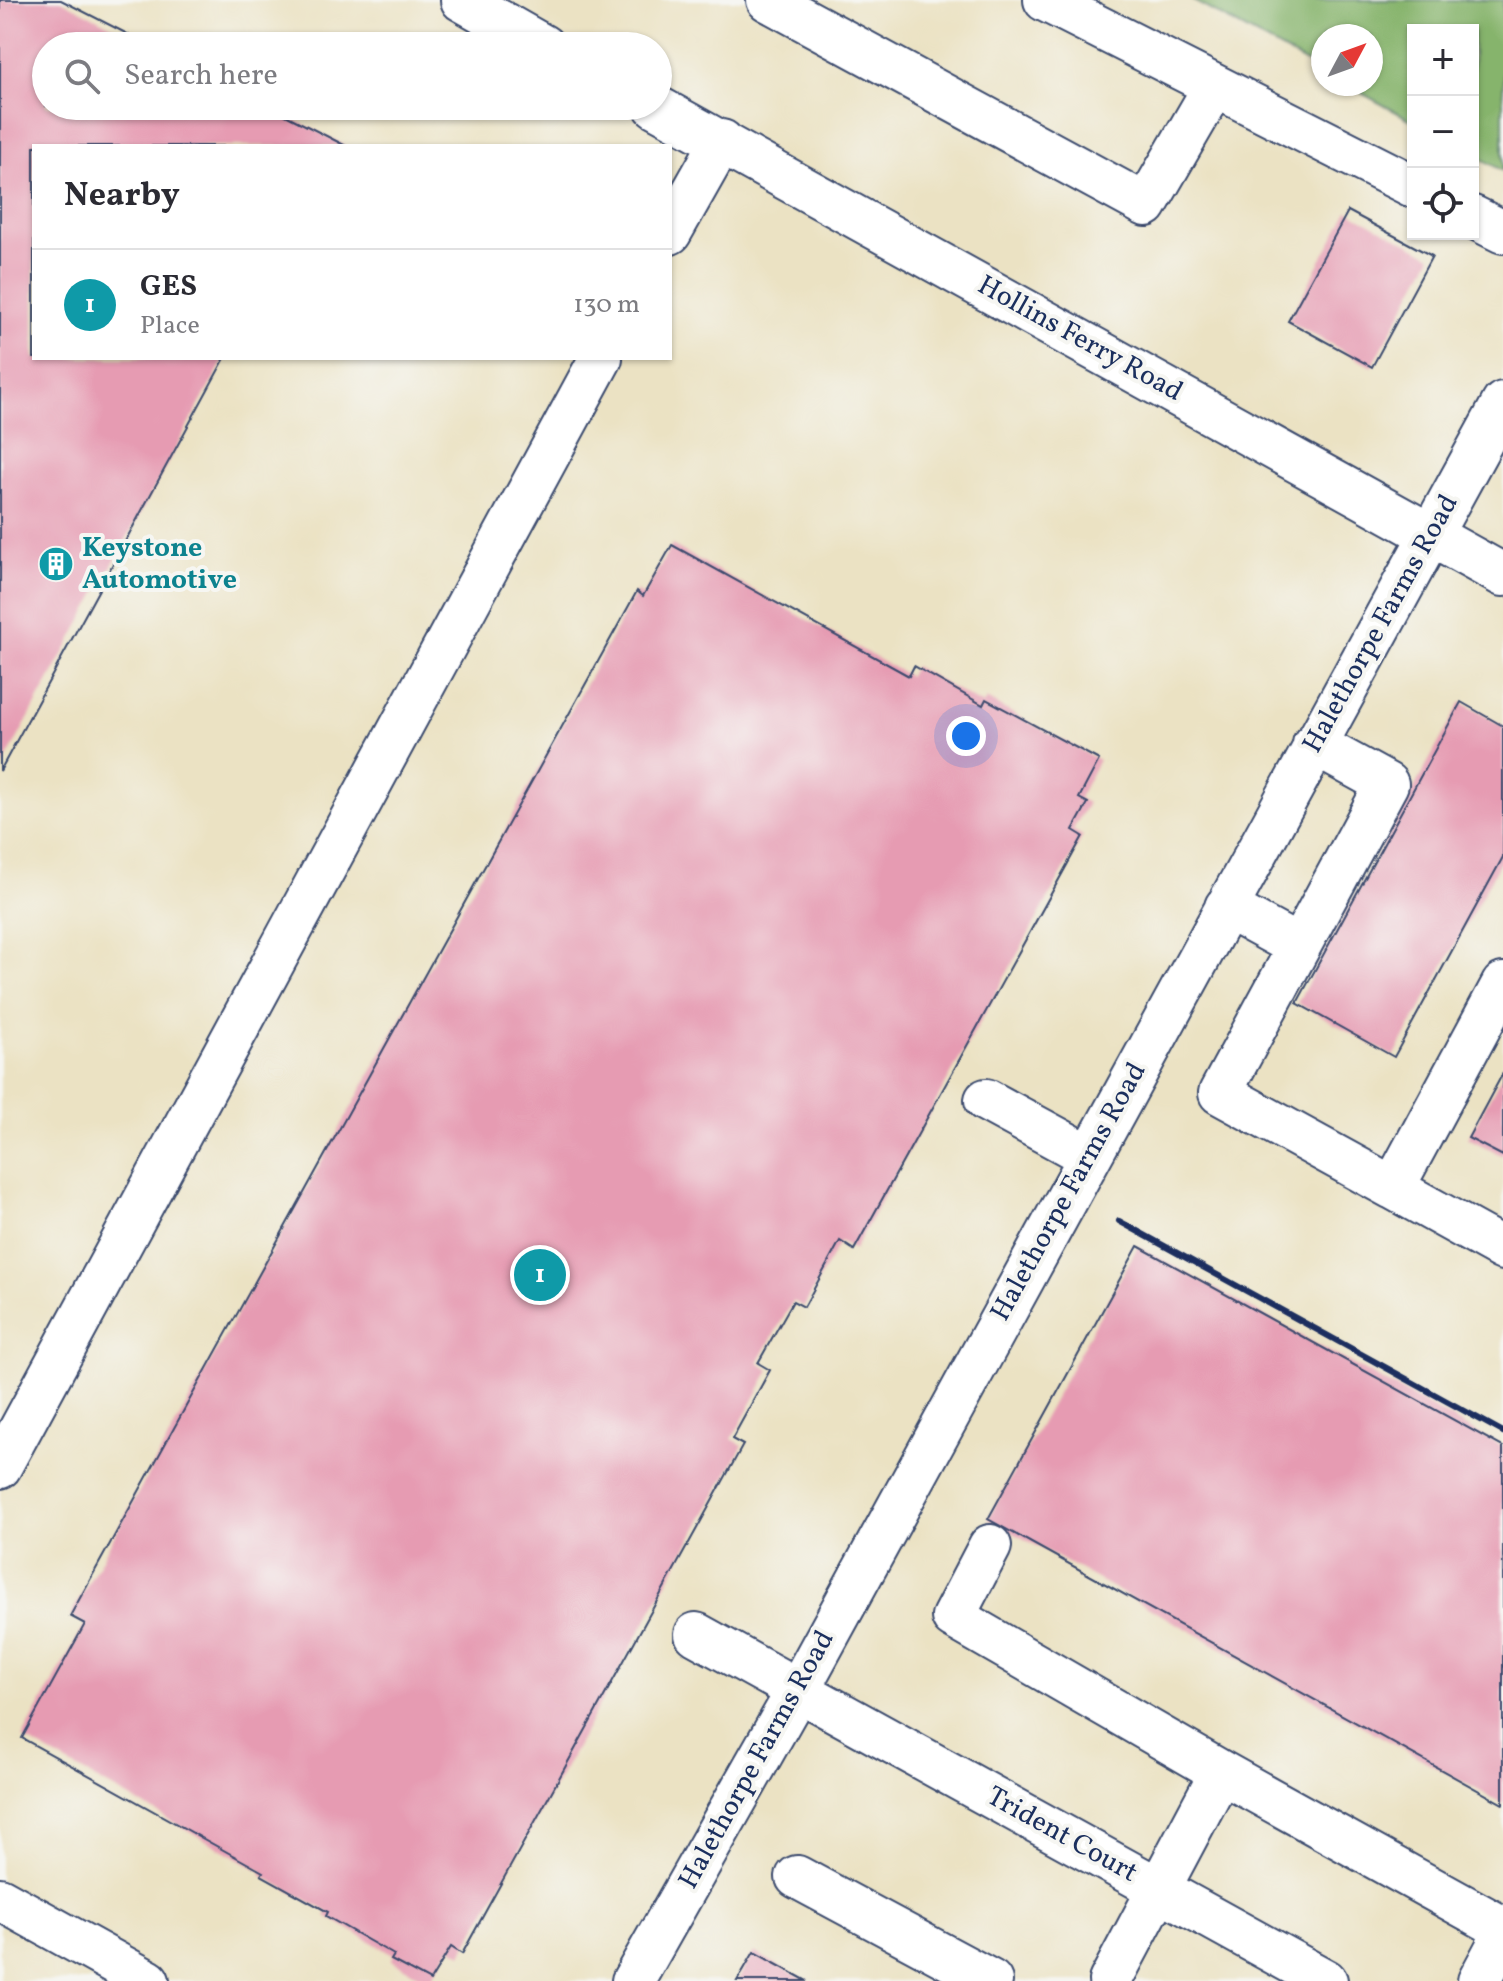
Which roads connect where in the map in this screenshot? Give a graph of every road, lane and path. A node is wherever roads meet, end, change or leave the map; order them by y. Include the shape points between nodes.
1 (462, 0) edge
2 (768, 0) edge
3 (1045, 0) edge
4 (518, 32) edge
5 (1215, 86) junction
6 (672, 115) edge
7 (722, 141) junction
8 (1407, 183) edge
9 (1479, 220) edge
10 (672, 229) edge
11 (1503, 232) edge
12 (600, 360) edge
13 (1503, 403) edge
14 (1431, 534) junction
15 (1503, 575) edge
16 (1314, 744) junction
17 (1226, 907) junction
18 (1299, 947) junction
19 (1503, 984) edge
20 (986, 1100) dead end
21 (1089, 1156) junction
22 (1393, 1188) junction
23 (1503, 1249) edge
24 (0, 1467) edge
25 (990, 1546) dead end
26 (696, 1634) dead end
27 (798, 1690) junction
28 (1221, 1772) junction
29 (797, 1877) dead end
30 (1159, 1889) junction
31 (0, 1899) edge
32 (1503, 1928) edge
33 (1503, 1936) edge
34 (148, 1981) edge
35 (633, 1981) edge
36 (991, 1981) edge
37 (1110, 1981) edge
38 (1326, 1981) edge
39 (1479, 1981) edge

1 - 4 street
2 - 5 street via 1146,205
3 - 5 street
5 - 8 street
6 - 7 street, Hollins Ferry Road
7 - 10 street
7 - 14 street, Hollins Ferry Road
9 - 11 street
12 - 24 street
13 - 14 street, Halethorpe Farms Road
14 - 15 street, Hollins Ferry Road
14 - 16 street, Halethorpe Farms Road
16 - 17 street, Halethorpe Farms Road
16 - 18 street via 1387,784
17 - 18 street
17 - 21 street, Halethorpe Farms Road
18 - 22 street via 1220,1093
19 - 22 street
20 - 21 street
21 - 27 street, Halethorpe Farms Road
22 - 23 street
25 - 28 street via 953,1617
26 - 27 street, Trident Court
27 - 30 street, Trident Court
27 - 35 street, Halethorpe Farms Road
28 - 30 street
28 - 32 street
29 - 36 street
30 - 37 street
30 - 38 street, Trident Court
31 - 34 street
33 - 39 street

